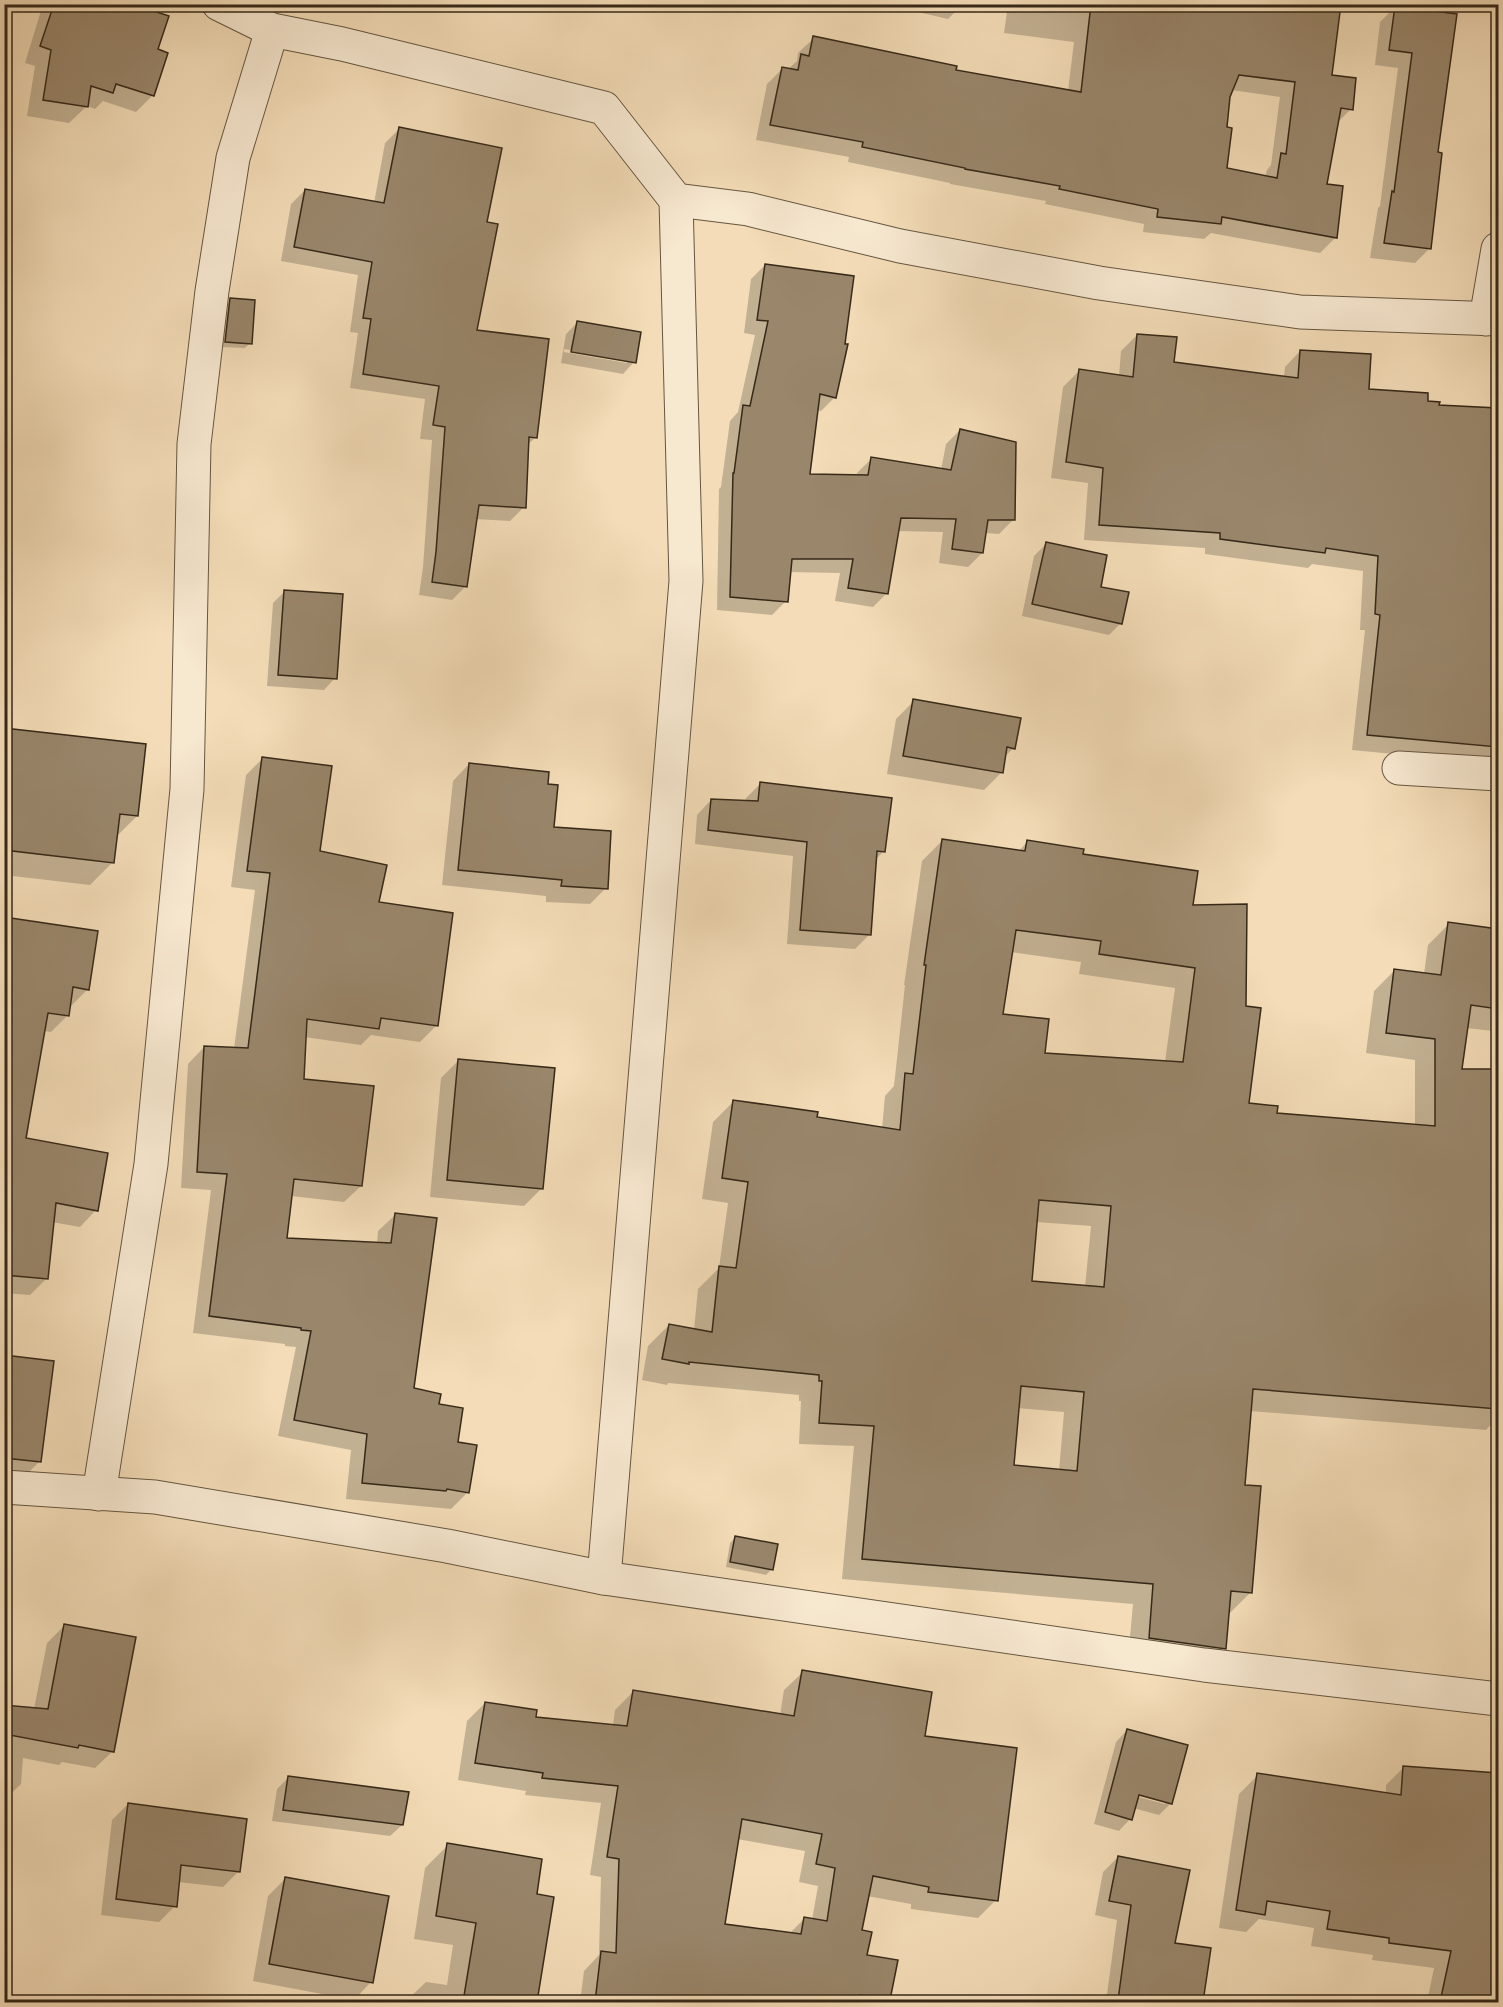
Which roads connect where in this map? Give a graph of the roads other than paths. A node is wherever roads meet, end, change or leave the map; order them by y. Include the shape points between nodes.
1 (219, 4) edge
2 (272, 30) junction
3 (676, 200) junction
4 (1498, 249) edge
5 (1492, 319) edge
6 (1399, 768) dead end
7 (1498, 774) edge
8 (4, 1487) edge
9 (99, 1494) junction
10 (604, 1578) junction
11 (1498, 1699) edge

1 - 2 street
2 - 3 street via 604,108
2 - 9 street via 232,159 212,291 194,444 187,789 151,1164
3 - 5 street via 748,209 900,246 1099,283 1300,312
3 - 10 street via 686,581
4 - 5 street
6 - 7 street
8 - 9 street
9 - 10 street via 155,1497 447,1546
10 - 11 street via 1204,1665

